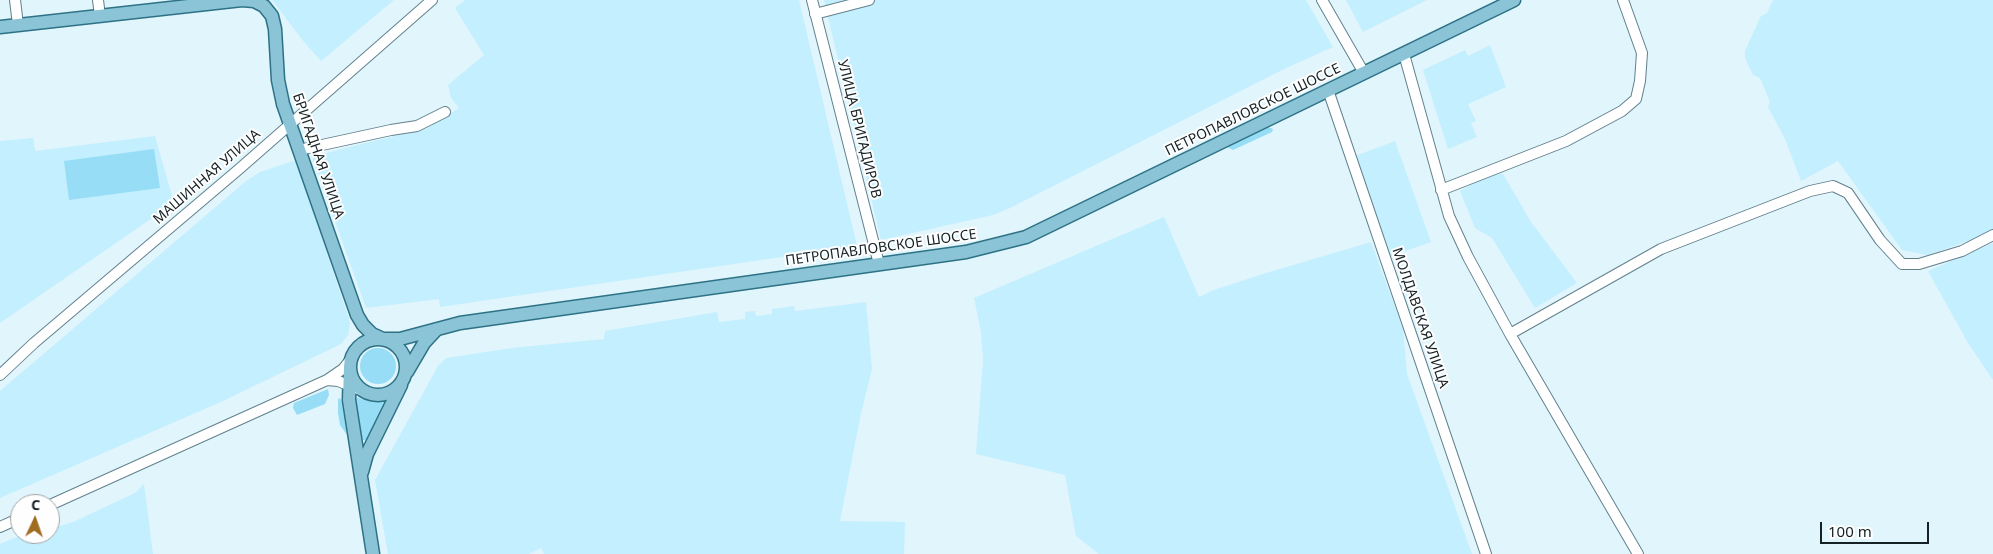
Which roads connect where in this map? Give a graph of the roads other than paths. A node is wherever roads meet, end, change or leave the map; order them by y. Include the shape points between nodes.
1 (15, 0) edge
2 (98, 0) edge
3 (432, 0) edge
4 (812, 0) edge
5 (869, 0) edge
6 (1322, 0) edge
7 (1514, 0) edge
8 (1623, 0) edge
9 (200, 2) edge
10 (815, 14) junction
11 (100, 16) junction
12 (18, 25) junction
13 (0, 27) edge
14 (1404, 54) junction
15 (1364, 73) junction
16 (1328, 90) junction
17 (445, 112) dead end
18 (291, 124) junction
19 (299, 150) junction
20 (1441, 190) junction
21 (1993, 235) edge
22 (879, 264) junction
23 (357, 315) junction
24 (437, 330) junction
25 (1510, 334) junction
26 (383, 339) junction
27 (352, 359) junction
28 (0, 375) edge
29 (327, 380) junction
30 (404, 380) junction
31 (348, 386) junction
32 (361, 390) junction
33 (361, 476) junction
34 (60, 500) edge
35 (373, 554) edge
36 (1486, 554) edge
37 (1638, 554) edge

1 - 12 street
2 - 11 street
3 - 18 street, МАШИННАЯ УЛИЦА
4 - 10 street, УЛИЦА БРИГАДИРОВ
5 - 10 street
6 - 15 street
7 - 14 main road, ПЕТРОПАВЛОВСКОЕ ШОССЕ
8 - 20 street via 1642,52 1636,99 1622,111 1566,141
9 - 11 main road
9 - 18 main road, БРИГАДНАЯ УЛИЦА via 254,1 264,6 272,16 278,80
10 - 22 street, УЛИЦА БРИГАДИРОВ
11 - 12 main road
12 - 13 main road
14 - 15 main road, ПЕТРОПАВЛОВСКОЕ ШОССЕ
14 - 20 street
15 - 16 main road, ПЕТРОПАВЛОВСКОЕ ШОССЕ
16 - 22 main road, ПЕТРОПАВЛОВСКОЕ ШОССЕ via 1026,236 966,252
16 - 36 street, МОЛДАВСКАЯ УЛИЦА
17 - 19 street via 417,126
18 - 19 main road, БРИГАДНАЯ УЛИЦА
18 - 28 street, МАШИННАЯ УЛИЦА
19 - 23 main road, БРИГАДНАЯ УЛИЦА
20 - 25 street via 1468,257
21 - 25 street via 1962,250 1919,264 1902,264 1880,240 1848,193 1833,186 1801,194 1661,249
22 - 24 main road, ПЕТРОПАВЛОВСКОЕ ШОССЕ via 460,323
23 - 26 main road via 368,330
23 - 27 main road
24 - 26 main road, ПЕТРОПАВЛОВСКОЕ ШОССЕ via 400,339
24 - 30 main road via 419,351
25 - 37 street
26 - 27 main road via 370,340 358,347
26 - 30 main road via 400,348 405,357
27 - 29 street
27 - 31 main road
27 - 32 main road via 355,384
29 - 31 street
29 - 34 street
30 - 32 main road via 387,394 378,396
30 - 33 main road via 367,454
31 - 32 street
31 - 33 main road
33 - 35 main road

